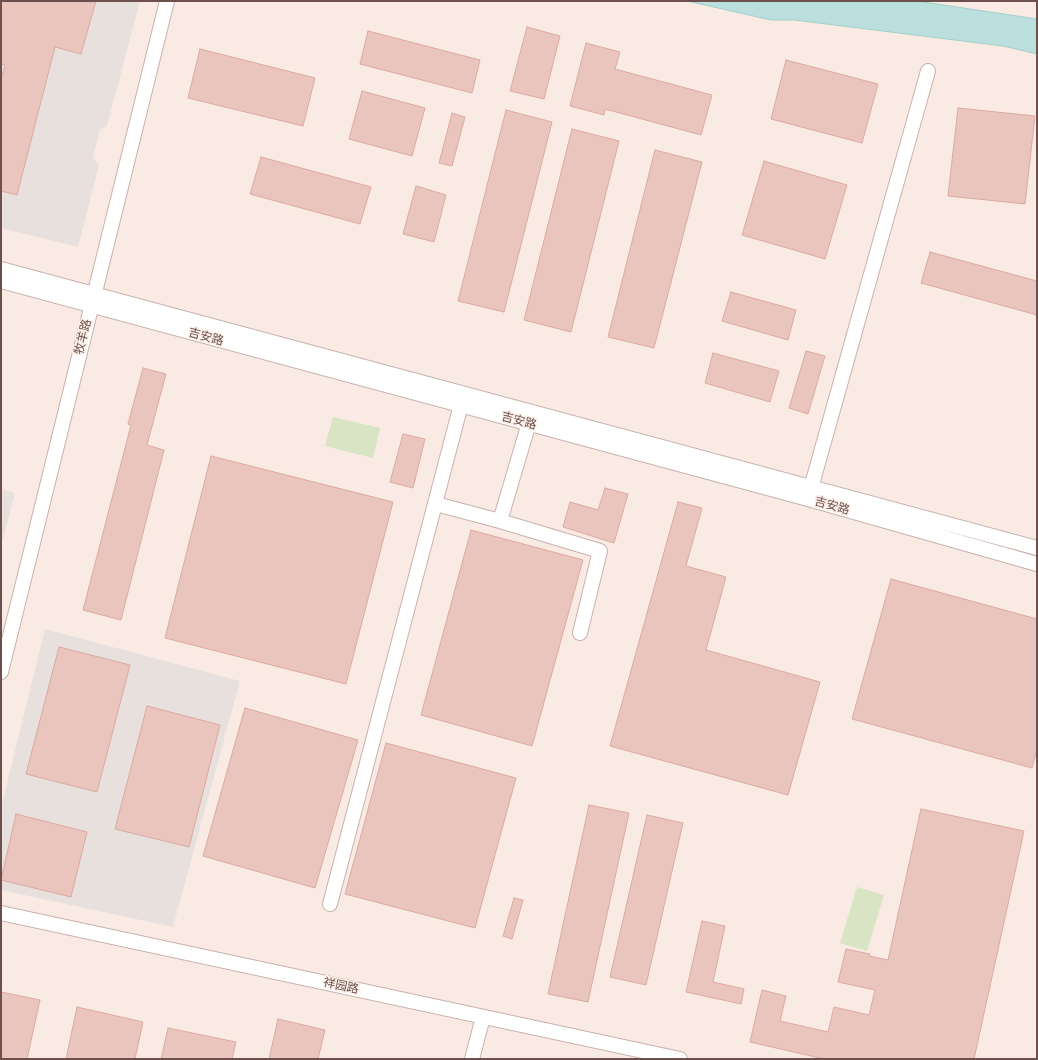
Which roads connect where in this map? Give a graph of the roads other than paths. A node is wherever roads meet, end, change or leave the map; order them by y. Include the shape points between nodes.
1 (167, 1) edge
2 (928, 71) dead end
3 (1, 269) edge
4 (1, 281) edge
5 (92, 300) junction
6 (463, 400) junction
7 (530, 418) junction
8 (811, 488) junction
9 (436, 504) junction
10 (500, 521) junction
11 (1037, 548) edge
12 (1037, 564) edge
13 (580, 633) dead end
14 (1, 672) edge
15 (330, 904) dead end
16 (1, 913) edge
17 (483, 1016) junction
18 (472, 1059) edge
19 (677, 1059) edge

1 - 5 street, 牧羊路
2 - 8 street
3 - 5 street, 吉安路
4 - 5 street, 吉安路
5 - 6 street, 吉安路
5 - 14 street, 牧羊路
6 - 7 street, 吉安路
6 - 9 street
7 - 8 street, 吉安路
7 - 10 street
7 - 12 street, 吉安路
8 - 11 street, 吉安路
9 - 10 street
9 - 15 street
10 - 13 street via 600,551
16 - 17 street, 祥园路
17 - 18 street
17 - 19 street, 祥园路

